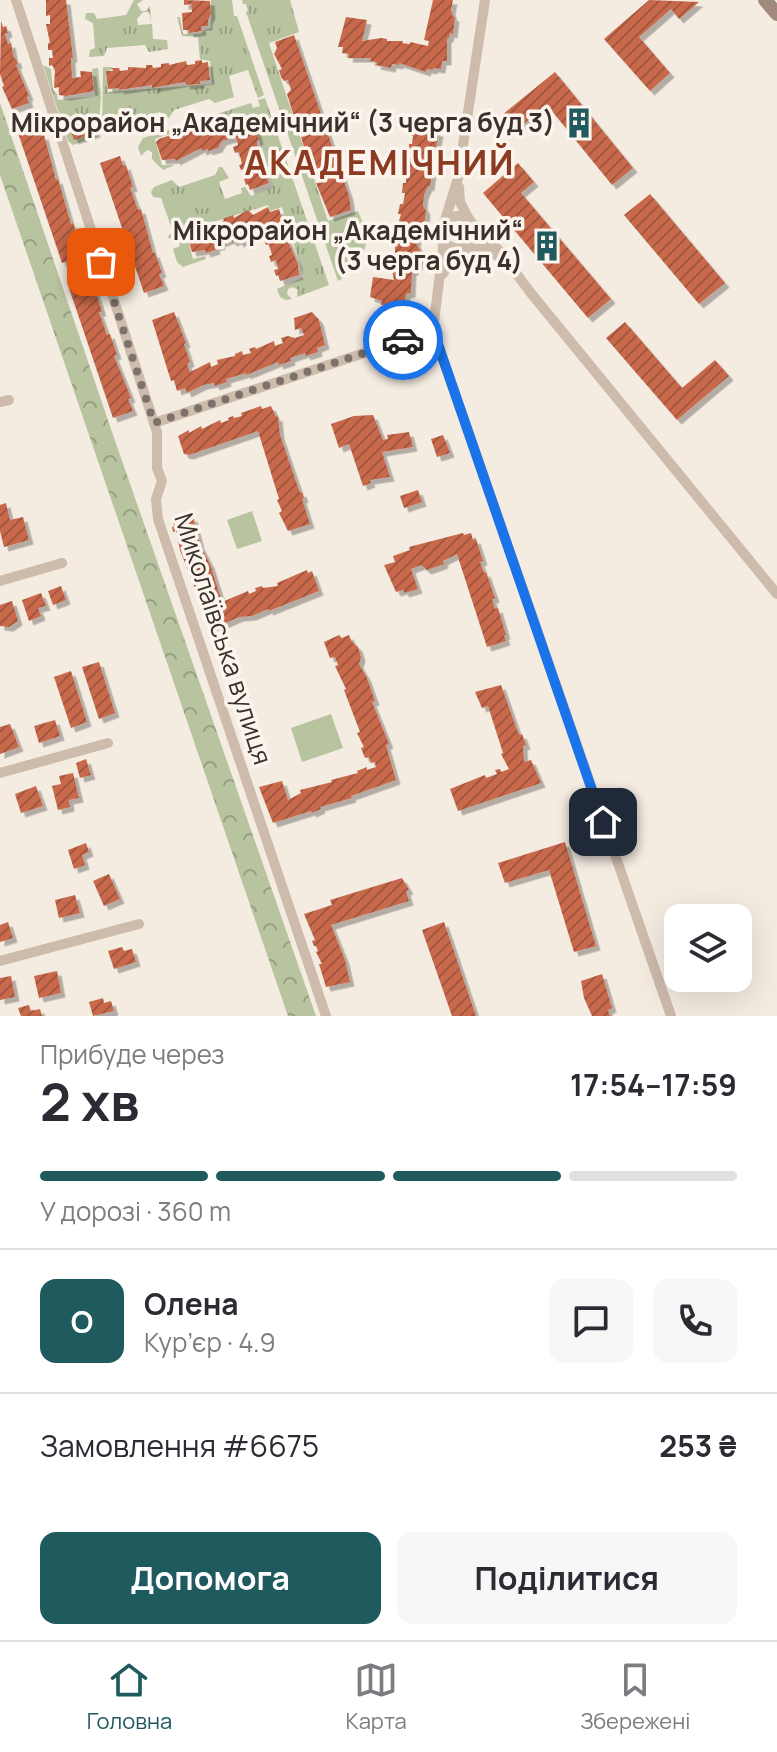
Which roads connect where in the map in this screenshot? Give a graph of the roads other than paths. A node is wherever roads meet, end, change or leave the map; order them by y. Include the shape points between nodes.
1 (16, 0) edge
2 (485, 0) edge
3 (458, 178) junction
4 (446, 221) junction
5 (471, 221) junction
6 (443, 240) junction
7 (465, 248) junction
8 (509, 262) junction
9 (439, 289) junction
10 (433, 330) junction
11 (154, 423) junction
12 (62, 563) dead end
13 (0, 581) edge
14 (777, 594) edge
15 (108, 743) dead end
16 (0, 773) edge
17 (139, 924) dead end
18 (0, 961) edge
19 (326, 1016) edge
20 (671, 1016) edge

1 - 11 street, Миколаївська вулиця
2 - 3 street
3 - 4 street
3 - 5 street via 460,202
4 - 5 street via 454,216
4 - 6 street
5 - 7 street via 474,237
5 - 8 street
6 - 7 street via 455,249
6 - 9 street
7 - 8 street via 485,249
7 - 9 street via 444,270
8 - 14 street
9 - 10 street
10 - 11 street
10 - 20 street
11 - 19 street, Миколаївська вулиця via 162,481 156,499 158,519
12 - 13 street
15 - 16 street
17 - 18 street

